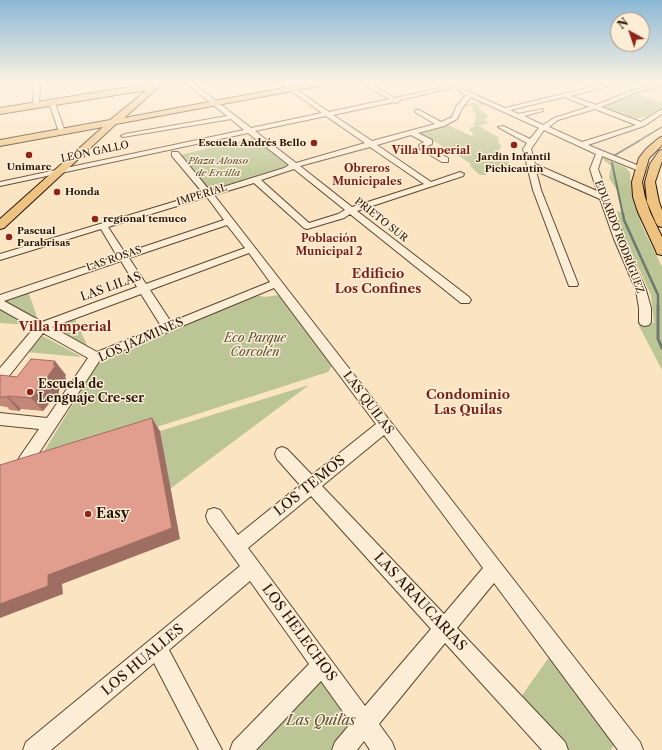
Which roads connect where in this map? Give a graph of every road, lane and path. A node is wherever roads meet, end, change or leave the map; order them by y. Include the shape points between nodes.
1 (57, 118) edge
2 (111, 118) edge
3 (118, 118) edge
4 (139, 118) edge
5 (225, 118) edge
6 (232, 118) edge
7 (308, 118) edge
8 (333, 118) edge
9 (430, 118) edge
10 (455, 118) edge
11 (523, 118) edge
12 (557, 118) edge
13 (624, 118) edge
14 (653, 118) edge
15 (112, 123) junction
16 (102, 125) junction
17 (442, 125) junction
18 (642, 125) junction
19 (501, 127) dead end
20 (543, 127) junction
21 (248, 131) junction
22 (62, 132) junction
23 (413, 133) junction
24 (125, 136) dead end
25 (662, 140) edge
26 (531, 142) junction
27 (0, 144) edge
28 (371, 144) junction
29 (581, 145) junction
30 (600, 153) junction
31 (662, 153) edge
32 (175, 154) dead end
33 (445, 160) dead end
34 (530, 165) junction
35 (294, 166) junction
36 (64, 167) junction
37 (80, 167) joint
38 (640, 168) junction
39 (46, 174) junction
40 (460, 174) dead end
41 (255, 179) junction
42 (650, 182) junction
43 (0, 184) edge
44 (430, 185) junction
45 (208, 193) junction
46 (605, 198) junction
47 (351, 210) junction
48 (0, 213) edge
49 (229, 221) junction
50 (662, 224) edge
51 (0, 225) edge
52 (103, 226) junction
53 (251, 249) junction
54 (662, 251) edge
55 (122, 257) junction
56 (0, 258) edge
57 (276, 283) junction
58 (573, 284) dead end
59 (143, 289) junction
60 (0, 299) edge
61 (465, 300) dead end
62 (0, 304) edge
63 (645, 322) dead end
64 (41, 327) junction
65 (168, 327) junction
66 (96, 357) junction
67 (0, 377) edge
68 (0, 419) edge
69 (50, 424) junction
70 (385, 425) junction
71 (282, 454) dead end
72 (26, 460) edge
73 (311, 485) junction
74 (214, 516) dead end
75 (236, 547) junction
76 (252, 568) junction
77 (494, 569) junction
78 (444, 629) junction
79 (157, 648) junction
80 (322, 665) junction
81 (365, 724) junction
82 (626, 747) edge
83 (34, 750) edge
84 (211, 750) edge
85 (240, 750) edge
86 (343, 750) edge
87 (384, 750) edge
88 (557, 750) edge

1 - 22 street
2 - 16 main road
3 - 15 main road
4 - 15 main road
5 - 24 street
6 - 21 street, PRIETO SUR
7 - 21 street, LEÓN GALLO
8 - 28 street
9 - 17 street
10 - 17 street, IMPERIAL
11 - 20 street
12 - 20 street
13 - 18 street
14 - 18 street
15 - 16 main road
15 - 36 main road
16 - 22 main road
16 - 39 main road
17 - 23 street, IMPERIAL
18 - 29 street
19 - 26 street
20 - 26 street
20 - 29 street
21 - 35 street, PRIETO SUR
21 - 37 street, LEÓN GALLO
22 - 27 main road
23 - 28 street, IMPERIAL
23 - 33 street via 429,142 423,147
25 - 38 main road via 649,151
26 - 34 street via 527,149
28 - 35 street, IMPERIAL
28 - 44 street
29 - 30 street
30 - 38 street
30 - 46 street, EDUARDO RODRÍGUEZ via 594,169
31 - 42 main road
32 - 45 street, LAS QUILAS
34 - 46 street
34 - 58 street
35 - 41 street, IMPERIAL
35 - 47 street, PRIETO SUR
36 - 37 main road
36 - 39 street, LEÓN GALLO
36 - 51 main road
38 - 42 main road
38 - 54 main road via 637,182 641,204
39 - 43 street, LEÓN GALLO
39 - 48 main road
40 - 44 street
41 - 45 street, IMPERIAL
41 - 47 street via 307,226 347,214
42 - 50 main road via 653,202
44 - 47 street
45 - 49 street, LAS QUILAS
45 - 52 street, IMPERIAL
46 - 63 street, EDUARDO RODRÍGUEZ via 641,290
47 - 61 street, PRIETO SUR
49 - 53 street, LAS QUILAS
49 - 55 street, LAS ROSAS
52 - 55 street
52 - 56 street, IMPERIAL
53 - 57 street, LAS QUILAS
53 - 59 street, LAS LILAS
55 - 59 street
55 - 60 street, LAS ROSAS
57 - 65 street, LOS JAZMINES
57 - 70 street, LAS QUILAS
59 - 64 street, LAS LILAS
59 - 65 street
62 - 64 street
64 - 66 street
64 - 67 street
65 - 66 street, LOS JAZMINES
66 - 69 street, LOS JAZMINES
68 - 69 street
69 - 72 street, LOS JAZMINES
70 - 73 street, LOS TEMOS
70 - 77 street, LAS QUILAS
71 - 73 street, LAS ARAUCARIAS
73 - 75 street, LOS TEMOS
73 - 78 street, LAS ARAUCARIAS
74 - 75 street, LOS HELECHOS
75 - 76 street, LOS HELECHOS
76 - 79 street, LOS HUALLES
76 - 80 street, LOS HELECHOS
77 - 78 street
77 - 82 street, LAS QUILAS
78 - 81 street
78 - 88 street, LAS ARAUCARIAS
79 - 83 street, LOS HUALLES
79 - 84 street
80 - 81 street, LOS HELECHOS
80 - 85 street
81 - 86 street
81 - 87 street, LOS HELECHOS

